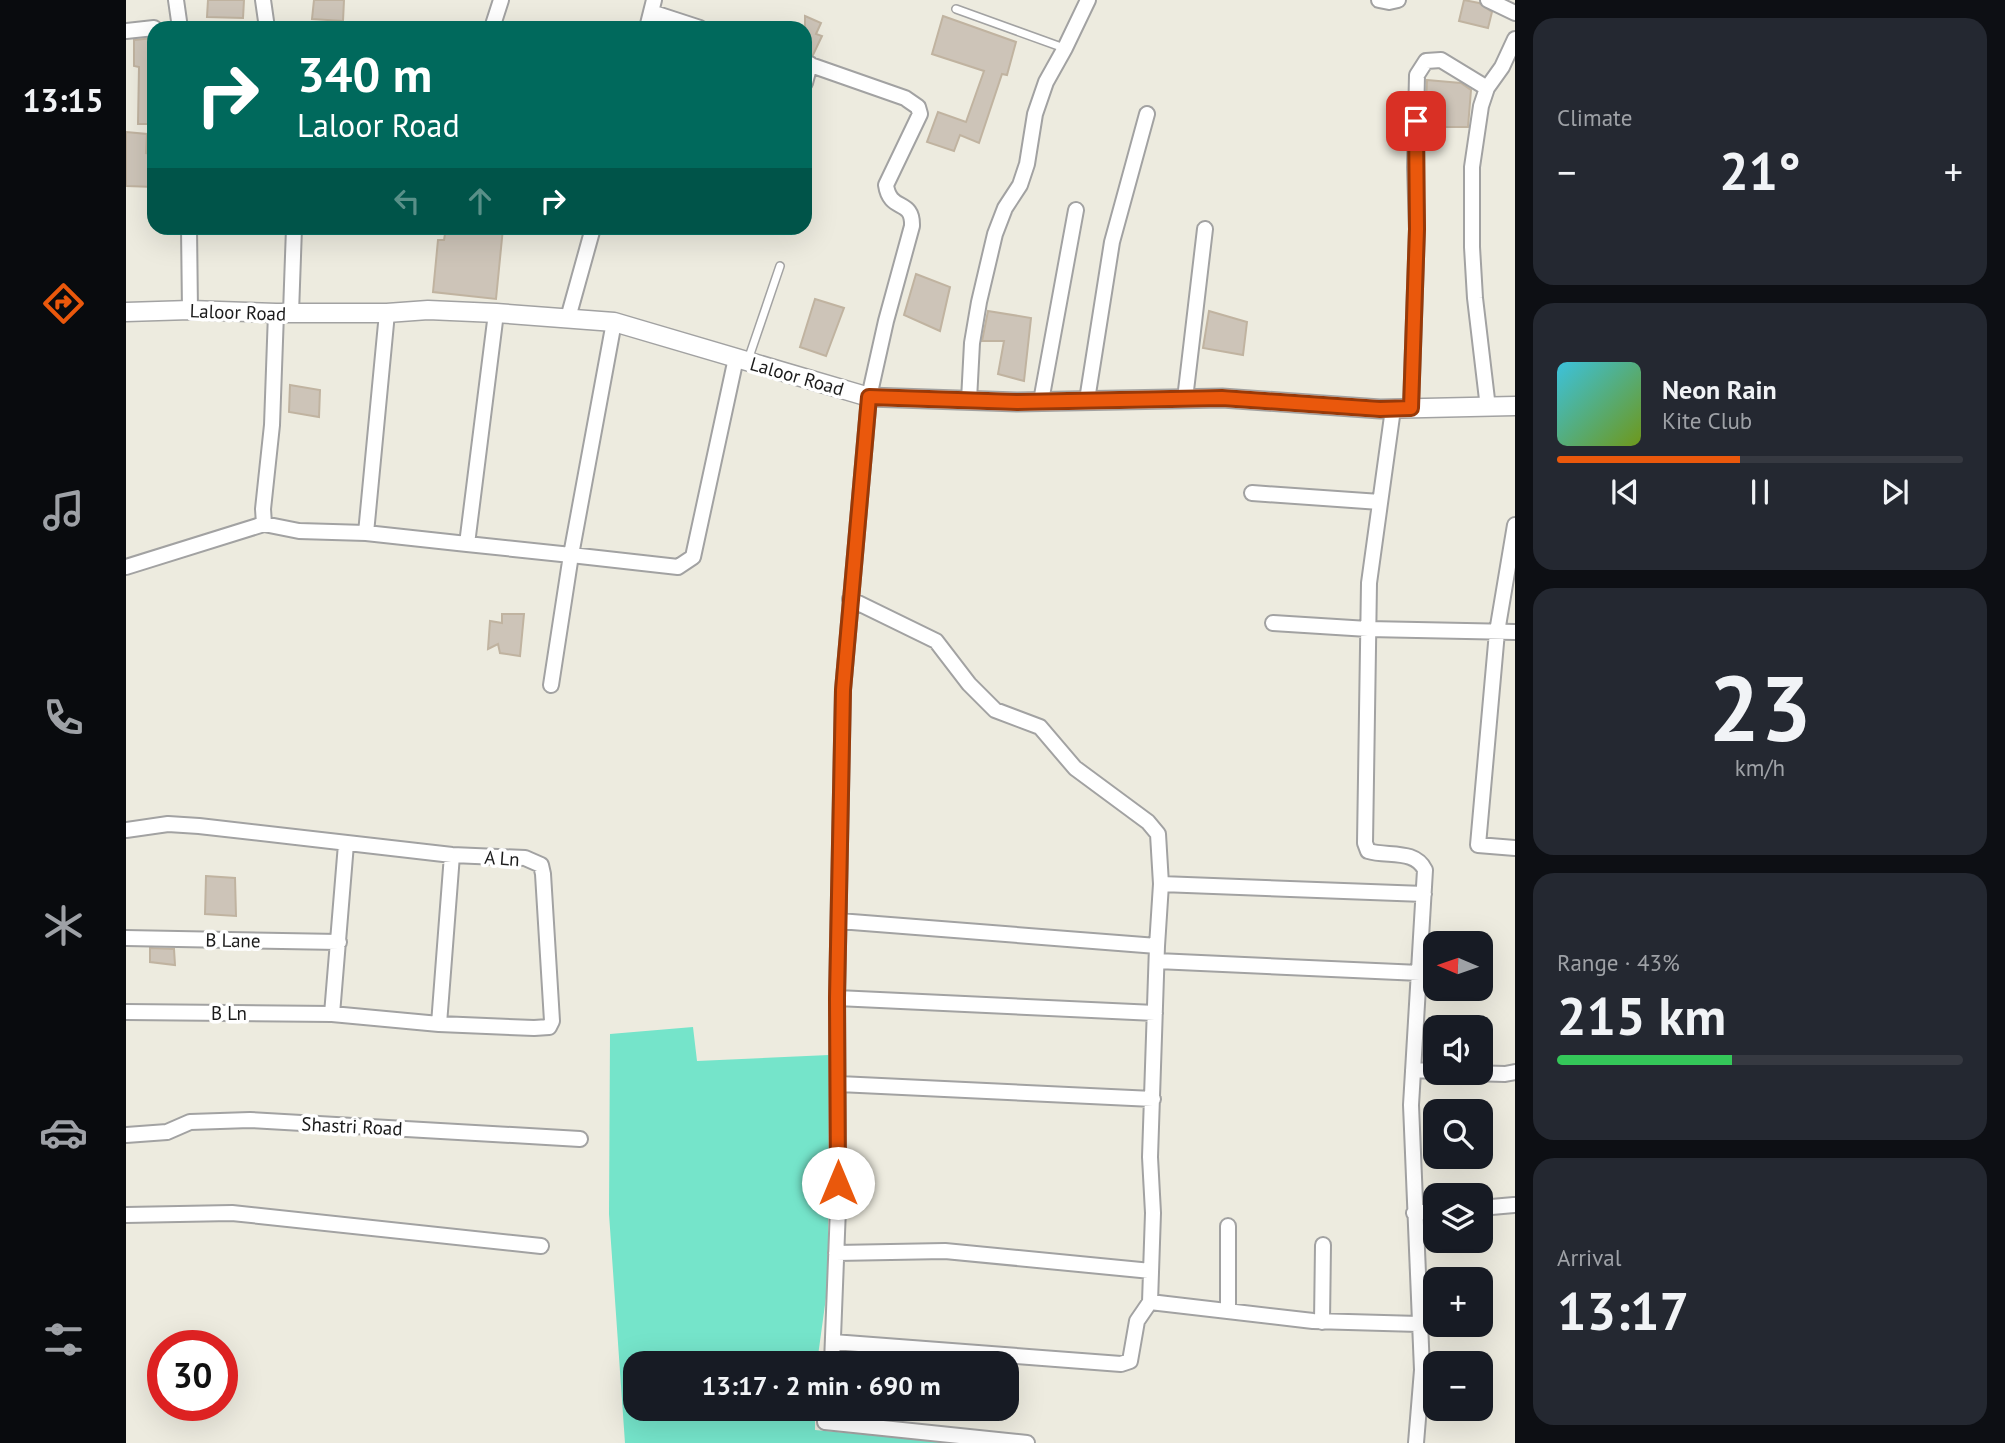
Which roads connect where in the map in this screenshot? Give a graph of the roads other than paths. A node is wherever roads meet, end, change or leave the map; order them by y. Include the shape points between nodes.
1 (176, 0) edge
2 (263, 0) edge
3 (501, 0) edge
4 (1088, 0) edge
5 (1379, 0) edge
6 (1398, 0) edge
7 (1488, 0) edge
8 (653, 6) edge
9 (956, 9) dead end
10 (1515, 13) edge
11 (179, 21) edge
12 (266, 21) edge
13 (494, 21) edge
14 (685, 21) edge
15 (147, 29) edge
16 (126, 31) edge
17 (1515, 39) edge
18 (1065, 48) junction
19 (812, 65) edge
20 (1487, 88) junction
21 (1147, 114) dead end
22 (1076, 210) dead end
23 (1205, 229) dead end
24 (189, 235) edge
25 (293, 235) edge
26 (591, 235) edge
27 (780, 266) dead end
28 (190, 310) junction
29 (126, 312) edge
30 (283, 313) junction
31 (387, 313) junction
32 (496, 313) junction
33 (568, 318) junction
34 (614, 322) junction
35 (742, 360) junction
36 (869, 397) junction
37 (1185, 399) junction
38 (969, 400) junction
39 (1087, 400) junction
40 (1041, 401) junction
41 (1515, 406) edge
42 (1488, 408) junction
43 (1402, 409) junction
44 (1252, 494) dead end
45 (1380, 502) junction
46 (264, 524) junction
47 (1515, 524) edge
48 (366, 533) junction
49 (467, 544) junction
50 (571, 555) junction
51 (126, 567) edge
52 (850, 599) junction
53 (1273, 623) dead end
54 (1368, 629) junction
55 (1497, 632) junction
56 (1515, 632) edge
57 (551, 685) dead end
58 (126, 830) edge
59 (346, 844) junction
60 (1515, 848) edge
61 (452, 855) junction
62 (1161, 884) junction
63 (1424, 894) junction
64 (839, 920) junction
65 (126, 938) edge
66 (339, 942) junction
67 (1157, 954) junction
68 (1420, 973) junction
69 (837, 998) junction
70 (126, 1012) edge
71 (1156, 1013) junction
72 (332, 1014) junction
73 (439, 1024) junction
74 (1413, 1070) junction
75 (1423, 1070) edge
76 (1515, 1072) edge
77 (1493, 1074) edge
78 (839, 1084) junction
79 (1153, 1099) junction
80 (126, 1135) edge
81 (580, 1139) dead end
82 (1514, 1205) edge
83 (1493, 1207) edge
84 (1423, 1212) edge
85 (1415, 1213) junction
86 (126, 1215) edge
87 (1228, 1226) dead end
88 (1323, 1245) dead end
89 (541, 1246) dead end
90 (836, 1253) junction
91 (1151, 1270) junction
92 (1150, 1302) junction
93 (1228, 1311) junction
94 (1322, 1322) junction
95 (1419, 1324) junction
96 (833, 1342) junction
97 (833, 1351) edge
98 (825, 1421) edge
99 (1027, 1443) edge
100 (1416, 1443) edge

1 - 11 street
2 - 12 street
3 - 13 street
4 - 18 street
5 - 6 street
7 - 10 street
8 - 14 street
9 - 18 lane
15 - 16 street
17 - 20 street
18 - 38 street via 1035,114 1020,185 995,234 972,343
19 - 36 street via 905,98 920,114 886,185 892,201 912,216 912,226
20 - 42 street via 1472,167 1472,247
20 - 43 street via 1441,60 1426,61 1417,75 1417,229
21 - 39 street via 1112,242
22 - 40 street
23 - 37 street
24 - 28 street
25 - 30 street
26 - 33 street
27 - 35 lane
28 - 29 street, Laloor Road
28 - 30 street, Laloor Road
30 - 31 street, Laloor Road
30 - 46 street
31 - 32 street, Laloor Road
31 - 48 street
32 - 33 street, Laloor Road
32 - 49 street
33 - 34 street, Laloor Road
34 - 35 street, Laloor Road
34 - 50 street
35 - 36 street, Laloor Road
35 - 50 street via 693,557 678,567
36 - 38 street, Laloor Road
36 - 52 street
37 - 39 street, Laloor Road
37 - 43 street, Laloor Road
38 - 40 street, Laloor Road
39 - 40 street, Laloor Road
41 - 42 street, Laloor Road
42 - 43 street, Laloor Road
43 - 45 street
44 - 45 street
45 - 54 street
46 - 48 street via 299,531
46 - 51 street
47 - 55 street
48 - 49 street
49 - 50 street
50 - 57 street
52 - 62 street via 936,641 995,710 1040,727 1074,768 1148,821 1158,834
52 - 64 street via 843,690
53 - 54 street
54 - 55 street
54 - 63 street via 1365,843 1368,851 1380,855 1411,856 1420,861 1425,870
55 - 56 street
55 - 60 street via 1478,845
58 - 59 street, A Ln via 189,825
59 - 61 street, A Ln
59 - 66 street
61 - 73 street
61 - 73 street, A Ln via 526,858 541,866 552,1021 549,1027 534,1028
62 - 63 street
62 - 67 street
63 - 68 street
64 - 67 street
64 - 69 street
65 - 66 street, B Lane
66 - 72 street
67 - 68 street
67 - 71 street
68 - 74 street
69 - 71 street
69 - 78 street
70 - 72 street, B Ln
71 - 79 street
72 - 73 street, A Ln
74 - 75 street
74 - 85 street
76 - 77 street
78 - 79 street
78 - 90 street
79 - 91 street
80 - 81 street, Shastri Road via 167,1132 190,1122 250,1120
82 - 83 street
84 - 85 street
85 - 95 street
86 - 89 street via 232,1213
87 - 93 street
88 - 94 street
90 - 91 street via 945,1251
90 - 96 street
91 - 92 street
92 - 93 street
92 - 96 street via 1137,1321 1130,1361 1121,1364
93 - 94 street
94 - 95 street
95 - 100 street via 1422,1370
96 - 97 street
98 - 99 street

